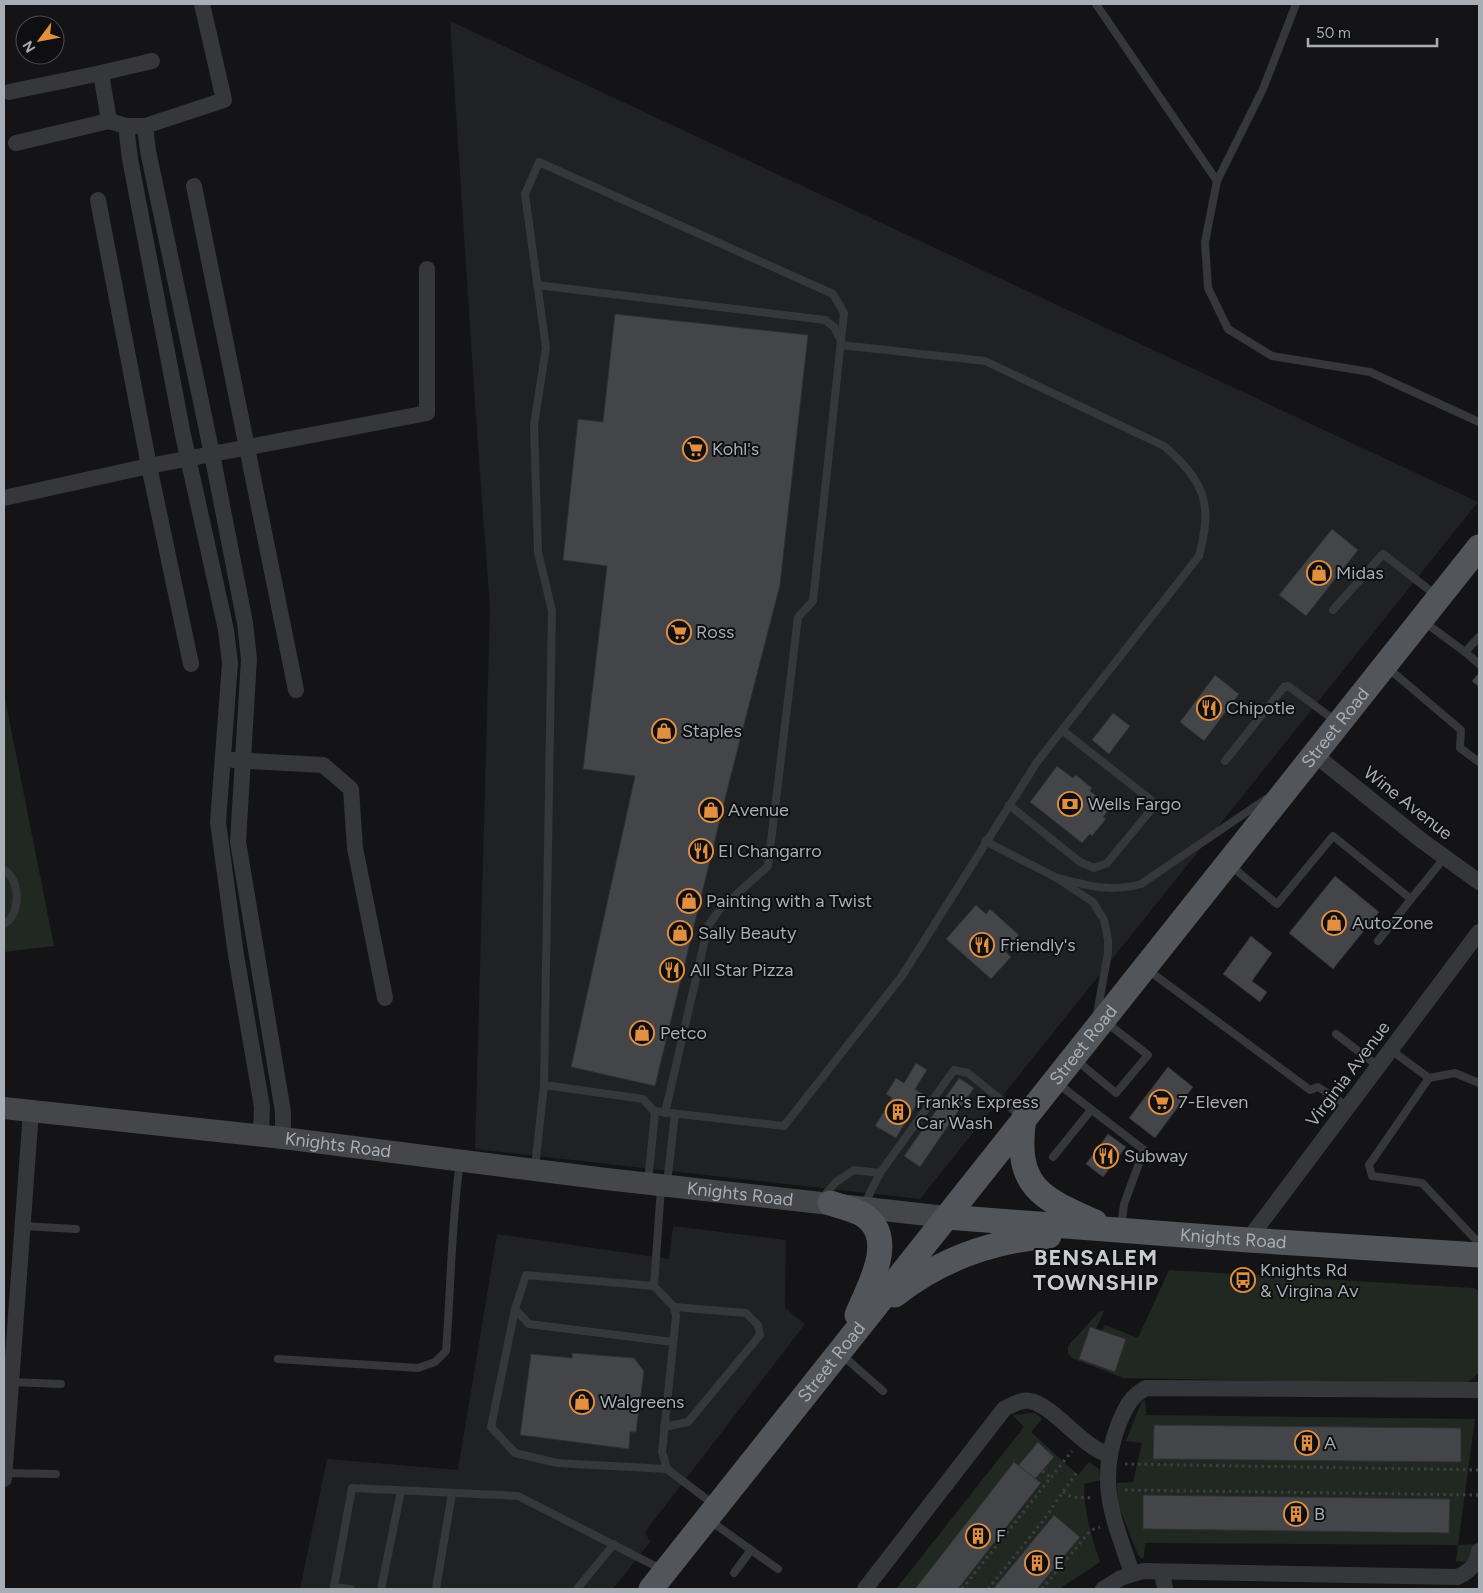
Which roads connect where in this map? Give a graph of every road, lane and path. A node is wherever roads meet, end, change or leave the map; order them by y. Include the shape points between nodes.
1 (202, 4) edge
2 (1096, 4) edge
3 (1296, 4) edge
4 (152, 61) dead end
5 (101, 73) junction
6 (9, 92) dead end
7 (109, 121) junction
8 (126, 126) junction
9 (145, 126) junction
10 (16, 143) dead end
11 (1217, 181) junction
12 (194, 186) dead end
13 (98, 200) dead end
14 (427, 269) dead end
15 (537, 285) junction
16 (841, 343) junction
17 (1479, 422) edge
18 (247, 447) junction
19 (212, 454) junction
20 (189, 460) junction
21 (149, 466) junction
22 (4, 498) edge
23 (1476, 557) edge
24 (1439, 597) junction
25 (1333, 610) dead end
26 (1421, 620) junction
27 (1479, 637) edge
28 (1465, 652) junction
29 (191, 664) dead end
30 (1479, 664) edge
31 (1385, 665) junction
32 (296, 690) dead end
33 (1338, 723) junction
34 (1062, 730) junction
35 (1314, 754) junction
36 (223, 760) junction
37 (244, 760) junction
38 (1225, 761) dead end
39 (1479, 762) edge
40 (1293, 781) junction
41 (1009, 804) junction
42 (985, 842) junction
43 (1444, 857) junction
44 (1227, 863) junction
45 (4, 870) edge
46 (1055, 877) junction
47 (1479, 882) edge
48 (1411, 899) junction
49 (4, 924) edge
50 (1479, 932) edge
51 (1378, 941) dead end
52 (1144, 967) junction
53 (386, 998) dead end
54 (1098, 1025) junction
55 (1336, 1034) dead end
56 (1392, 1050) junction
57 (1073, 1057) junction
58 (1379, 1067) junction
59 (1430, 1078) junction
60 (1053, 1081) junction
61 (1479, 1083) edge
62 (544, 1085) junction
63 (1349, 1107) junction
64 (4, 1108) edge
65 (1091, 1110) junction
66 (31, 1111) junction
67 (655, 1112) junction
68 (665, 1113) junction
69 (676, 1114) junction
70 (1024, 1118) junction
71 (261, 1135) junction
72 (284, 1138) junction
73 (1053, 1157) dead end
74 (460, 1160) junction
75 (535, 1170) junction
76 (880, 1173) junction
77 (659, 1185) junction
78 (825, 1202) junction
79 (863, 1207) junction
80 (946, 1217) junction
81 (22, 1226) junction
82 (76, 1229) dead end
83 (1117, 1231) junction
84 (1248, 1240) junction
85 (1479, 1243) edge
86 (1479, 1255) edge
87 (654, 1286) junction
88 (674, 1307) junction
89 (515, 1309) junction
90 (862, 1322) junction
91 (673, 1342) junction
92 (842, 1349) junction
93 (278, 1359) dead end
94 (11, 1382) junction
95 (62, 1384) dead end
96 (1479, 1390) edge
97 (883, 1391) dead end
98 (664, 1427) junction
99 (1081, 1439) junction
100 (1109, 1460) junction
101 (667, 1469) junction
102 (1479, 1470) edge
103 (1042, 1471) dead end
104 (4, 1473) edge
105 (1076, 1473) dead end
106 (56, 1474) dead end
107 (1050, 1477) junction
108 (4, 1479) edge
109 (401, 1491) junction
110 (1063, 1492) junction
111 (452, 1493) junction
112 (1108, 1494) junction
113 (1479, 1495) edge
114 (712, 1513) junction
115 (1115, 1523) junction
116 (614, 1544) junction
117 (751, 1550) junction
118 (1479, 1552) edge
119 (778, 1569) dead end
120 (734, 1572) dead end
121 (1162, 1572) junction
122 (1132, 1573) junction
123 (658, 1580) edge
124 (1462, 1582) edge
125 (351, 1589) edge
126 (381, 1589) edge
127 (436, 1589) edge
128 (577, 1589) edge
129 (865, 1589) edge
130 (962, 1589) edge
131 (988, 1589) edge
132 (1042, 1589) edge
133 (1102, 1589) edge
134 (1165, 1589) edge

1 - 9 street via 224,100
2 - 11 lane
3 - 11 lane via 1262,89
4 - 5 street
5 - 6 street
5 - 7 street
7 - 8 street
7 - 10 street
8 - 9 street
8 - 20 street
9 - 19 street
11 - 17 lane via 1205,242 1208,288 1228,329 1272,356 1370,372
12 - 18 street
13 - 21 street
14 - 18 street via 426,413
15 - 16 lane via 825,320 834,327
15 - 16 lane via 525,194 539,162 833,294 844,313
15 - 62 lane via 546,348 534,425 538,552 552,611
16 - 34 lane via 985,361 1164,446 1197,481 1205,505 1206,528 1199,556
16 - 68 lane via 813,601 798,617 768,866 720,909 708,926
18 - 19 street
18 - 32 street
19 - 20 street
19 - 37 street via 249,659
20 - 21 street
20 - 36 street via 226,630 230,663
21 - 22 street
21 - 29 street
23 - 24 main road, Street Road
24 - 25 lane via 1383,554
24 - 26 main road, Street Road
26 - 28 lane
26 - 31 main road, Street Road
27 - 28 lane
28 - 30 lane
31 - 33 main road, Street Road
31 - 39 lane via 1461,730 1460,748
33 - 35 main road, Street Road
33 - 38 lane via 1288,686 1284,687
34 - 41 lane
34 - 41 lane via 1156,804 1108,863 1094,868 1080,862
35 - 40 main road, Street Road
35 - 43 street, Wine Avenue
36 - 37 street
36 - 71 street via 218,822 236,956 262,1107
37 - 53 street via 324,765 351,789 355,848
37 - 72 street via 238,842 283,1112
40 - 44 main road, Street Road
40 - 46 lane via 1141,884 1123,889 1099,889
41 - 42 lane
42 - 46 lane
42 - 69 lane via 902,976 784,1126
43 - 47 street, Wine Avenue
43 - 48 lane
44 - 48 lane via 1277,904 1333,836
44 - 52 main road, Street Road
45 - 49 lane via 14,883 17,908
46 - 54 lane via 1093,902 1104,920 1108,953
48 - 51 lane
50 - 56 street, Virginia Avenue
52 - 54 main road, Street Road
52 - 63 lane via 1310,1090 1318,1087
54 - 57 main road, Street Road
54 - 57 lane via 1148,1055 1116,1093
55 - 58 lane
56 - 58 street, Virginia Avenue
56 - 59 lane
57 - 60 main road, Street Road
58 - 63 street, Virginia Avenue
59 - 61 lane via 1454,1073
59 - 85 lane via 1369,1165 1372,1176 1422,1183
60 - 65 lane
60 - 70 main road, Street Road
62 - 67 lane via 643,1099
62 - 75 lane
63 - 84 street, Virginia Avenue
64 - 66 main road, Knights Road
65 - 73 lane
65 - 83 lane via 1144,1150
66 - 71 main road, Knights Road
66 - 81 street
67 - 68 lane
67 - 77 lane
68 - 69 lane
69 - 77 lane
70 - 76 lane via 968,1073 954,1070
70 - 80 main road, Street Road
70 - 83 main road via 1023,1162 1027,1176 1037,1190 1064,1209
71 - 72 main road, Knights Road
72 - 74 main road, Knights Road
74 - 75 main road, Knights Road
74 - 93 lane via 446,1351 435,1362 418,1368
75 - 77 main road, Knights Road
76 - 78 lane via 854,1170 836,1182
76 - 79 lane
77 - 78 main road, Knights Road
77 - 87 lane
78 - 79 main road, Knights Road
78 - 92 main road via 861,1214 879,1236 881,1250
79 - 80 main road, Knights Road
80 - 83 main road, Knights Road
80 - 90 main road, Street Road
81 - 82 lane
81 - 94 street
83 - 84 main road, Knights Road
83 - 90 main road via 1020,1238 965,1254 918,1277
84 - 86 main road, Knights Road
87 - 88 lane
87 - 89 lane via 526,1275
88 - 91 lane
88 - 98 lane via 746,1313 758,1325 760,1335 688,1422
89 - 91 lane via 529,1324
89 - 101 lane via 492,1427 515,1453 557,1463
90 - 92 main road, Street Road
91 - 98 lane
92 - 97 lane
92 - 114 main road, Street Road
94 - 95 lane
94 - 104 street
96 - 100 street via 1146,1388 1128,1400 1110,1446
98 - 101 lane via 662,1452
99 - 100 street
99 - 107 path
99 - 129 street via 1040,1404 1028,1401 1004,1409
100 - 102 path
100 - 112 street
101 - 114 lane
103 - 107 path
104 - 106 lane
104 - 108 street
105 - 110 path
107 - 130 path
109 - 111 lane
109 - 125 lane via 352,1488 334,1587
109 - 126 lane
110 - 112 path via 1072,1497
110 - 131 path
111 - 116 lane via 518,1496
111 - 127 lane
112 - 113 path
112 - 115 street
114 - 117 lane
114 - 123 main road, Street Road
115 - 122 street
115 - 132 path via 1091,1530
116 - 123 lane
116 - 128 lane
117 - 119 lane
117 - 120 lane
118 - 124 street via 1475,1565
121 - 122 street
121 - 124 street via 1456,1577
121 - 134 street
122 - 133 street

